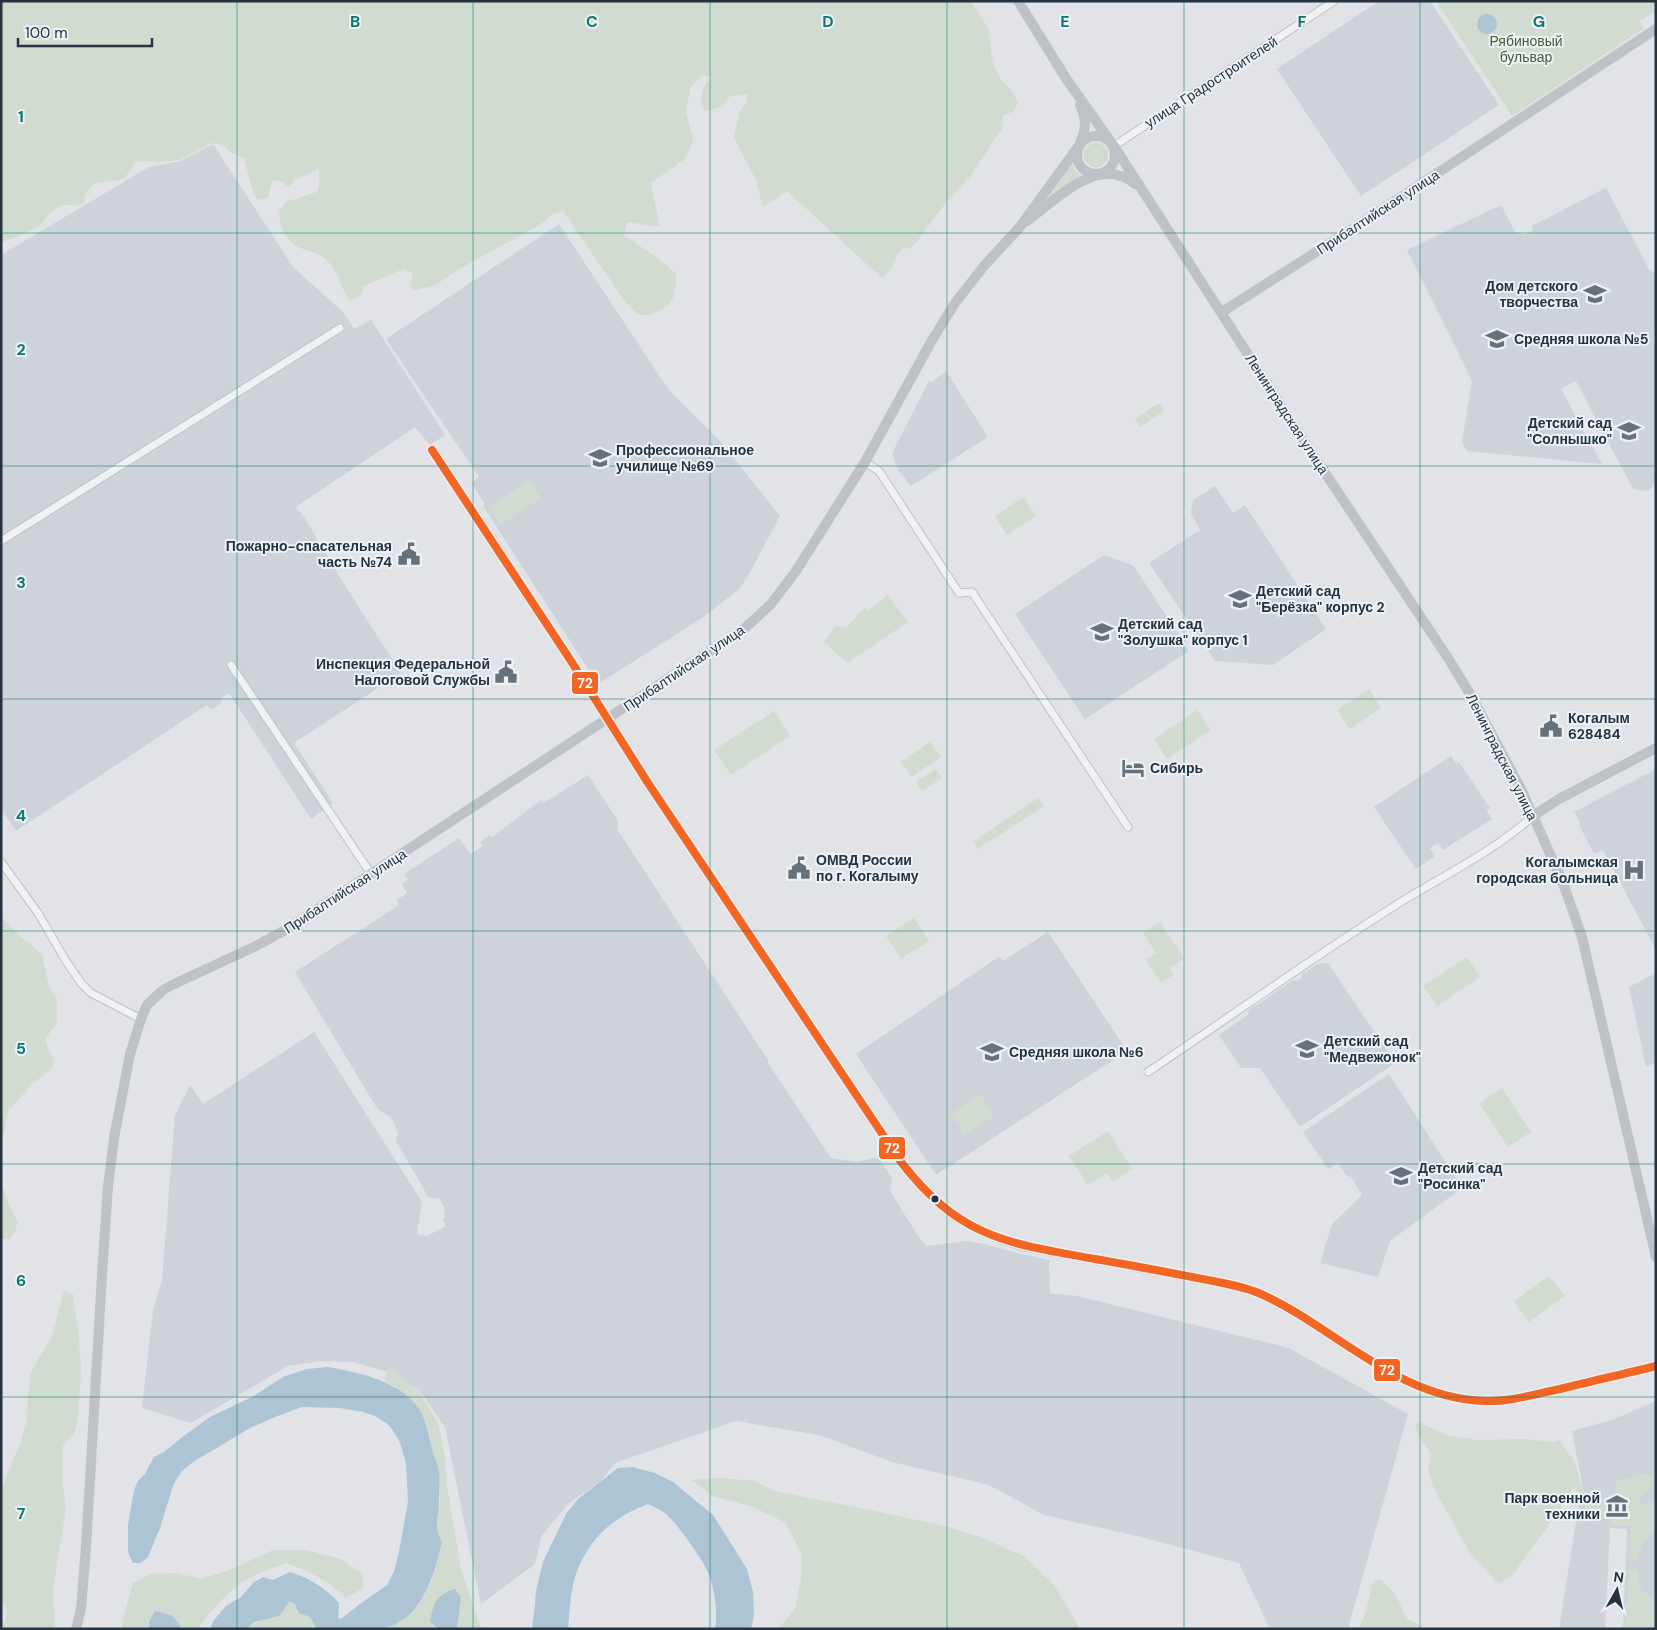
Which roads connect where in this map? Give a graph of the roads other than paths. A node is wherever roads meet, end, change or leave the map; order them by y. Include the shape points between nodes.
1 (1018, 1) edge
2 (1334, 1) edge
3 (1656, 29) edge
4 (1067, 80) junction
5 (1112, 144) junction
6 (1079, 146) junction
7 (1098, 174) junction
8 (1141, 190) junction
9 (1034, 212) junction
10 (1222, 312) junction
11 (340, 328) dead end
12 (432, 450) dead end
13 (865, 462) junction
14 (1, 541) edge
15 (231, 665) dead end
16 (607, 719) junction
17 (1656, 748) edge
18 (1533, 816) junction
19 (1128, 827) dead end
20 (1, 862) edge
21 (371, 874) junction
22 (140, 1019) junction
23 (1148, 1072) dead end
24 (1656, 1257) edge
25 (1656, 1366) edge
26 (76, 1629) edge

1 - 4 street
2 - 5 street, улица Градостроителей
3 - 10 street, Прибалтийская улица
4 - 5 street
4 - 6 street via 1086,122
5 - 6 street via 1095,135 1086,138
5 - 7 street via 1116,155 1113,164
5 - 8 street
6 - 7 street via 1080,166
6 - 9 street, Прибалтийская улица
7 - 8 street via 1119,174
7 - 9 street, Прибалтийская улица
8 - 10 street
9 - 13 street, Прибалтийская улица via 984,266 951,310
10 - 18 street, Ленинградская улица via 1468,689
11 - 14 street
12 - 16 street
13 - 16 street, Прибалтийская улица via 796,571 771,604 744,628
13 - 19 street via 879,471 959,593 972,592
15 - 21 street
16 - 21 street, Прибалтийская улица
16 - 25 street via 901,1162 940,1205 963,1222 1022,1246 1248,1289 1284,1306 1397,1376 1455,1398 1485,1401 1521,1398
17 - 18 street
18 - 23 street via 1496,844 1329,949
18 - 24 street, Ленинградская улица via 1582,937
20 - 22 street via 38,913 81,983 91,993
21 - 22 street, Прибалтийская улица via 271,939 164,990 147,1005
22 - 26 street, Прибалтийская улица via 130,1054 111,1160 86,1547 81,1609

